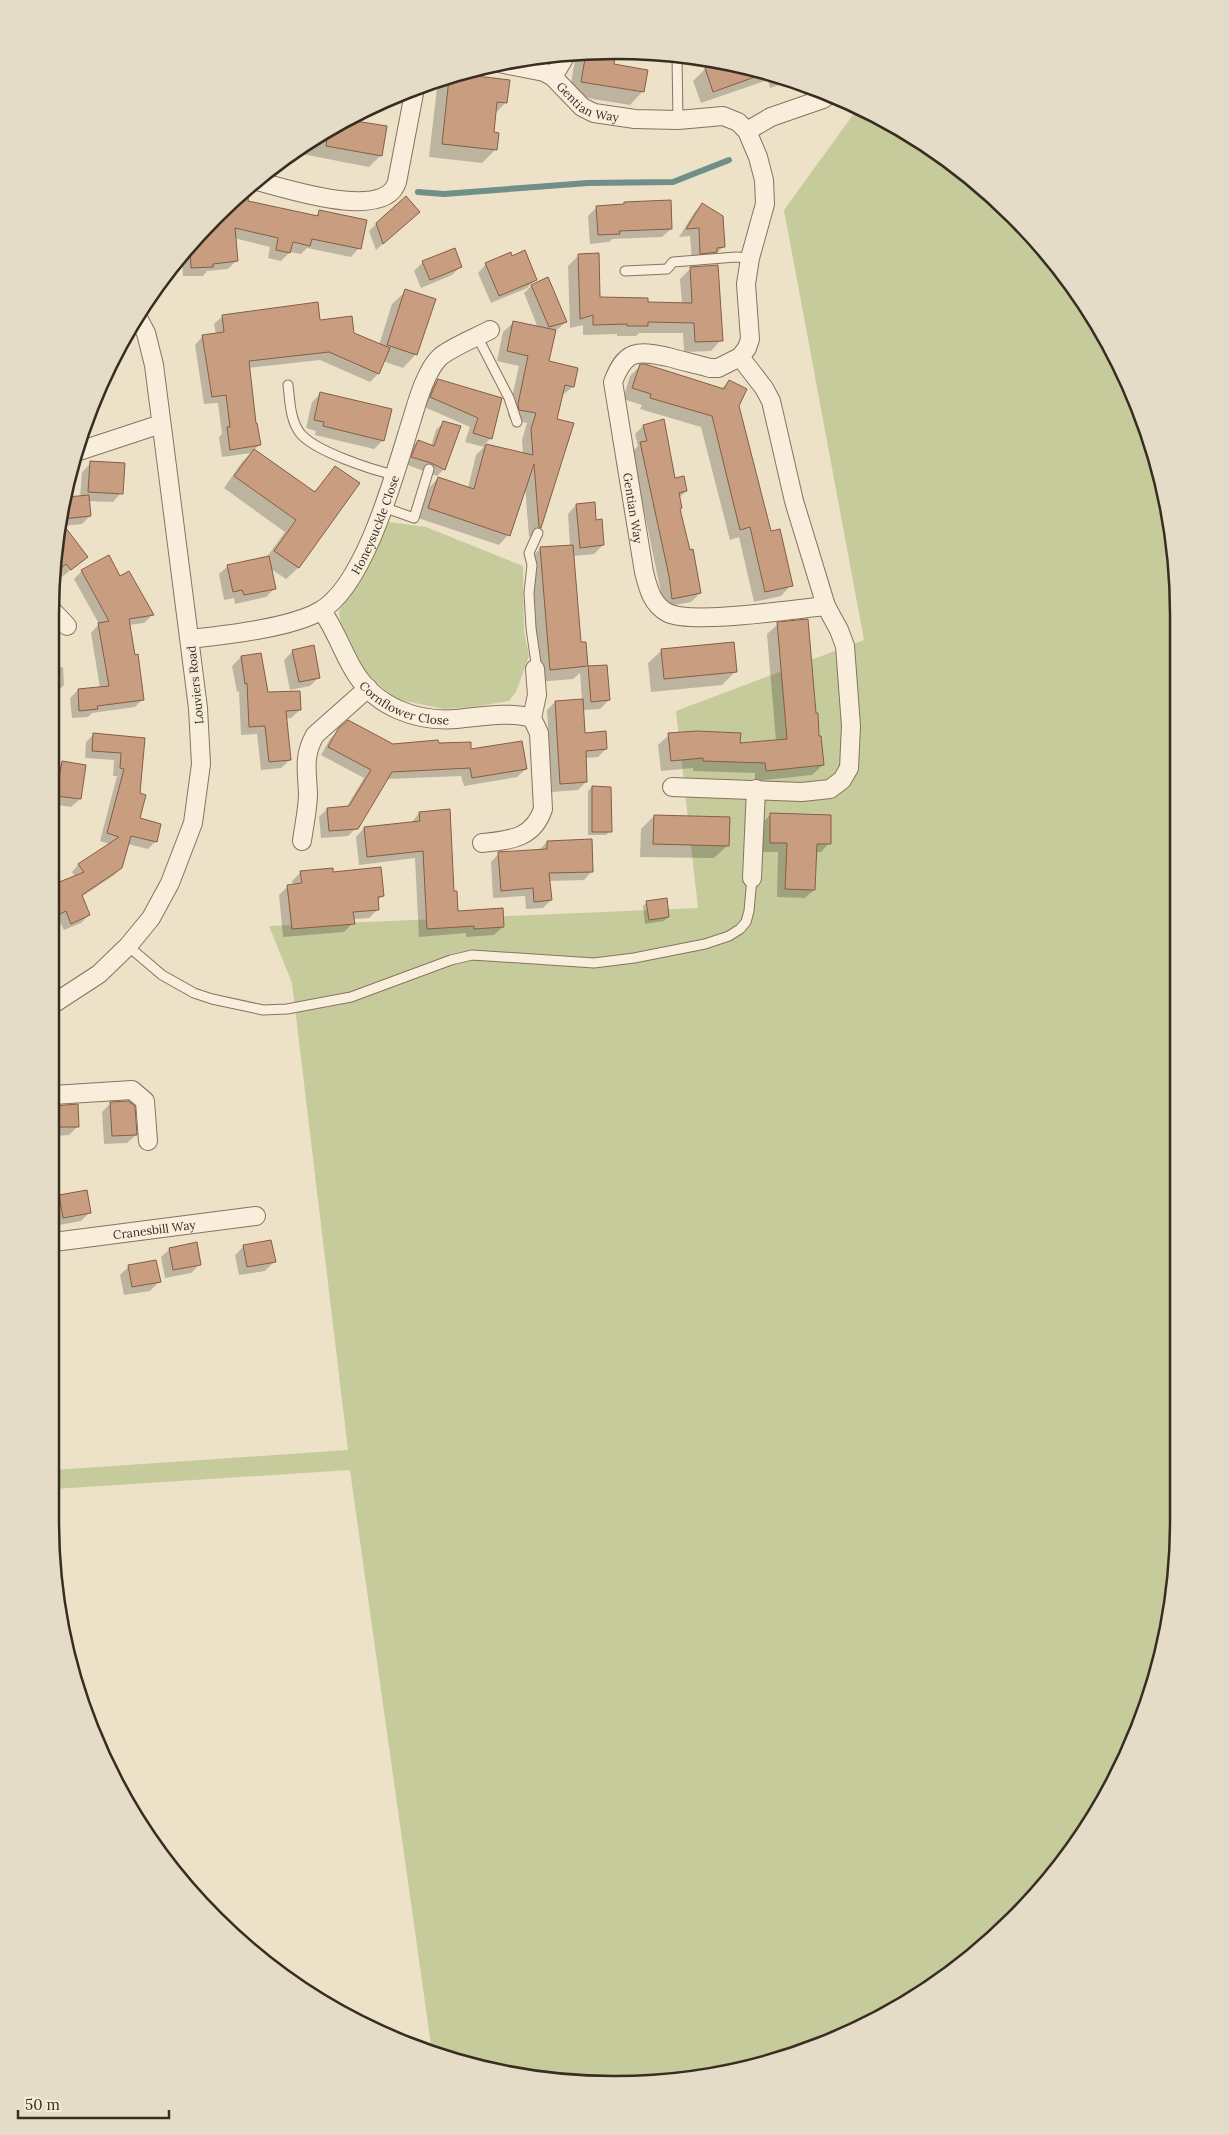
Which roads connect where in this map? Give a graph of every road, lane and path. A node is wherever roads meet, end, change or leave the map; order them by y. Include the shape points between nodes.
1 (562, 62) edge
2 (678, 63) edge
3 (519, 67) edge
4 (553, 77) junction
5 (412, 97) edge
6 (822, 99) edge
7 (678, 120) junction
8 (747, 131) junction
9 (265, 183) edge
10 (750, 258) junction
11 (625, 271) dead end
12 (141, 324) edge
13 (483, 333) joint
14 (740, 357) junction
15 (288, 385) dead end
16 (517, 422) dead end
17 (161, 424) junction
18 (84, 449) edge
19 (429, 469) dead end
20 (395, 476) junction
21 (383, 507) junction
22 (538, 533) dead end
23 (826, 606) junction
24 (322, 610) junction
25 (59, 618) edge
26 (67, 626) dead end
27 (190, 639) junction
28 (535, 669) joint
29 (368, 688) junction
30 (532, 718) junction
31 (672, 787) dead end
32 (756, 789) junction
33 (302, 841) dead end
34 (482, 843) dead end
35 (752, 878) joint
36 (128, 946) junction
37 (59, 1000) edge
38 (59, 1095) edge
39 (148, 1141) dead end
40 (256, 1216) dead end
41 (59, 1241) edge

1 - 4 street
2 - 7 lane
3 - 4 street, Gentian Way
4 - 7 street, Gentian Way via 582,107 594,113 635,119
5 - 9 street via 397,182 385,197 370,202 349,201
6 - 8 street
7 - 8 street, Gentian Way via 723,116 738,122
8 - 10 street via 758,156 766,204
10 - 11 lane via 736,256 673,262 667,269
10 - 14 street via 746,284 750,339
12 - 17 street, Louviers Road via 154,365
13 - 16 lane
13 - 20 street, Honeysuckle Close via 439,358 418,400
14 - 23 street via 771,401 794,501
14 - 23 street, Gentian Way via 718,368 710,368 646,352 625,361 612,382 649,592 667,613 680,617 746,615
15 - 20 lane via 292,418 301,434 350,462
17 - 18 street
17 - 27 street, Louviers Road
19 - 21 lane via 414,518
20 - 21 street, Honeysuckle Close
21 - 24 street, Honeysuckle Close via 350,579 333,602
22 - 28 lane via 529,553
23 - 32 street via 845,646 851,726 849,768 842,780 830,789 802,792
24 - 27 street, Honeysuckle Close via 286,623
24 - 29 street, Cornflower Close via 356,675
25 - 26 street
27 - 36 street, Louviers Road via 201,764 194,823 170,883 151,918
28 - 30 street via 537,695
29 - 30 street, Cornflower Close via 390,706 414,717 443,720 513,715
29 - 33 street via 310,744
30 - 34 street via 539,733 543,809 539,820 531,830 518,837
31 - 32 street
32 - 35 street
35 - 36 lane via 746,922 729,936 705,944 594,963 472,955 351,997 287,1009 263,1010 194,993 162,975
36 - 37 street, Louviers Road via 99,974
38 - 39 street via 132,1090 145,1101
40 - 41 street, Cranesbill Way

